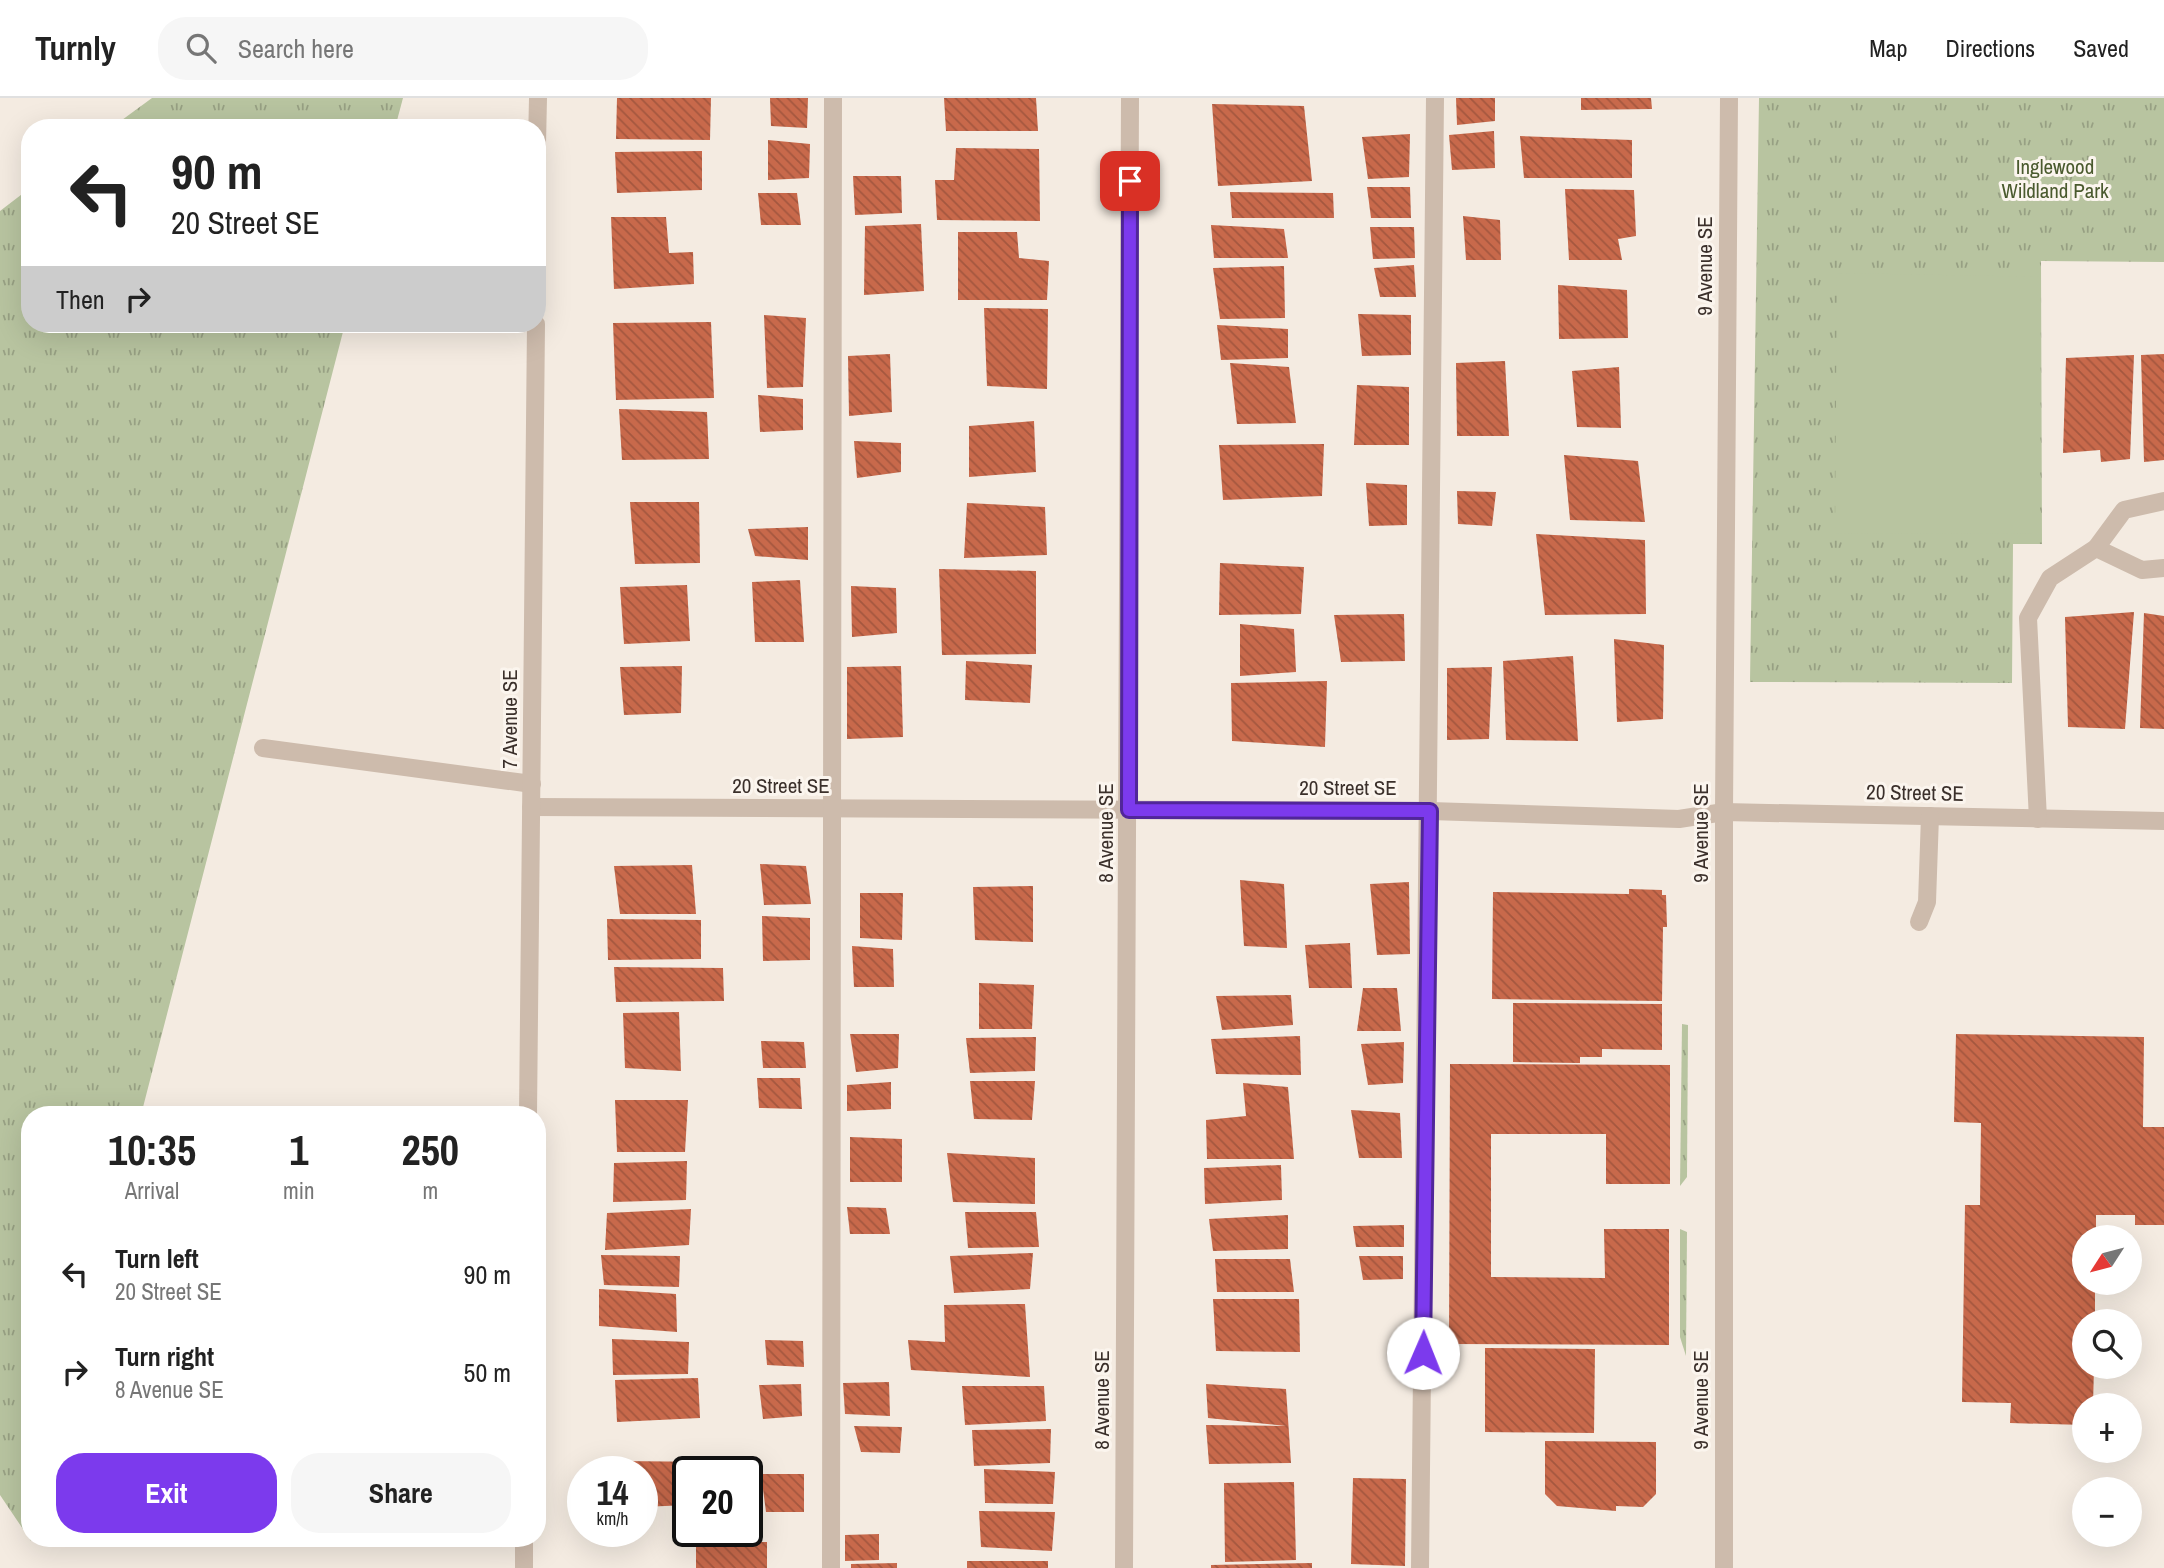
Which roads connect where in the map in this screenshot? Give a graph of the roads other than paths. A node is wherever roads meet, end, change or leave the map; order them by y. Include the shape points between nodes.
1 (538, 98) edge
2 (833, 98) edge
3 (1130, 98) edge
4 (1435, 98) edge
5 (1729, 98) edge
6 (538, 119) edge
7 (536, 333) edge
8 (2164, 502) edge
9 (2096, 548) junction
10 (2164, 568) edge
11 (263, 748) dead end
12 (532, 784) junction
13 (531, 807) junction
14 (830, 809) junction
15 (1129, 810) junction
16 (1430, 811) junction
17 (1724, 812) junction
18 (1930, 816) junction
19 (2038, 819) junction
20 (2164, 821) edge
21 (1919, 922) dead end
22 (528, 1106) edge
23 (524, 1547) edge
24 (524, 1568) edge
25 (831, 1568) edge
26 (1124, 1568) edge
27 (1420, 1568) edge
28 (1724, 1568) edge

1 - 6 street
2 - 14 street
3 - 15 street, 8 Avenue SE
4 - 16 street
5 - 17 street, 9 Avenue SE
7 - 12 street, 7 Avenue SE
8 - 9 street via 2124,510
9 - 10 street via 2142,570
9 - 19 street via 2050,578 2028,618
11 - 12 street
12 - 13 street, 7 Avenue SE
13 - 14 street, 20 Street SE
13 - 22 street, 7 Avenue SE
14 - 15 street, 20 Street SE
14 - 25 street
15 - 16 street, 20 Street SE
15 - 26 street, 8 Avenue SE
16 - 17 street, 20 Street SE via 1679,819
16 - 27 street
17 - 18 street, 20 Street SE
17 - 28 street, 9 Avenue SE
18 - 19 street, 20 Street SE
18 - 21 street via 1927,902
19 - 20 street, 20 Street SE
23 - 24 street

